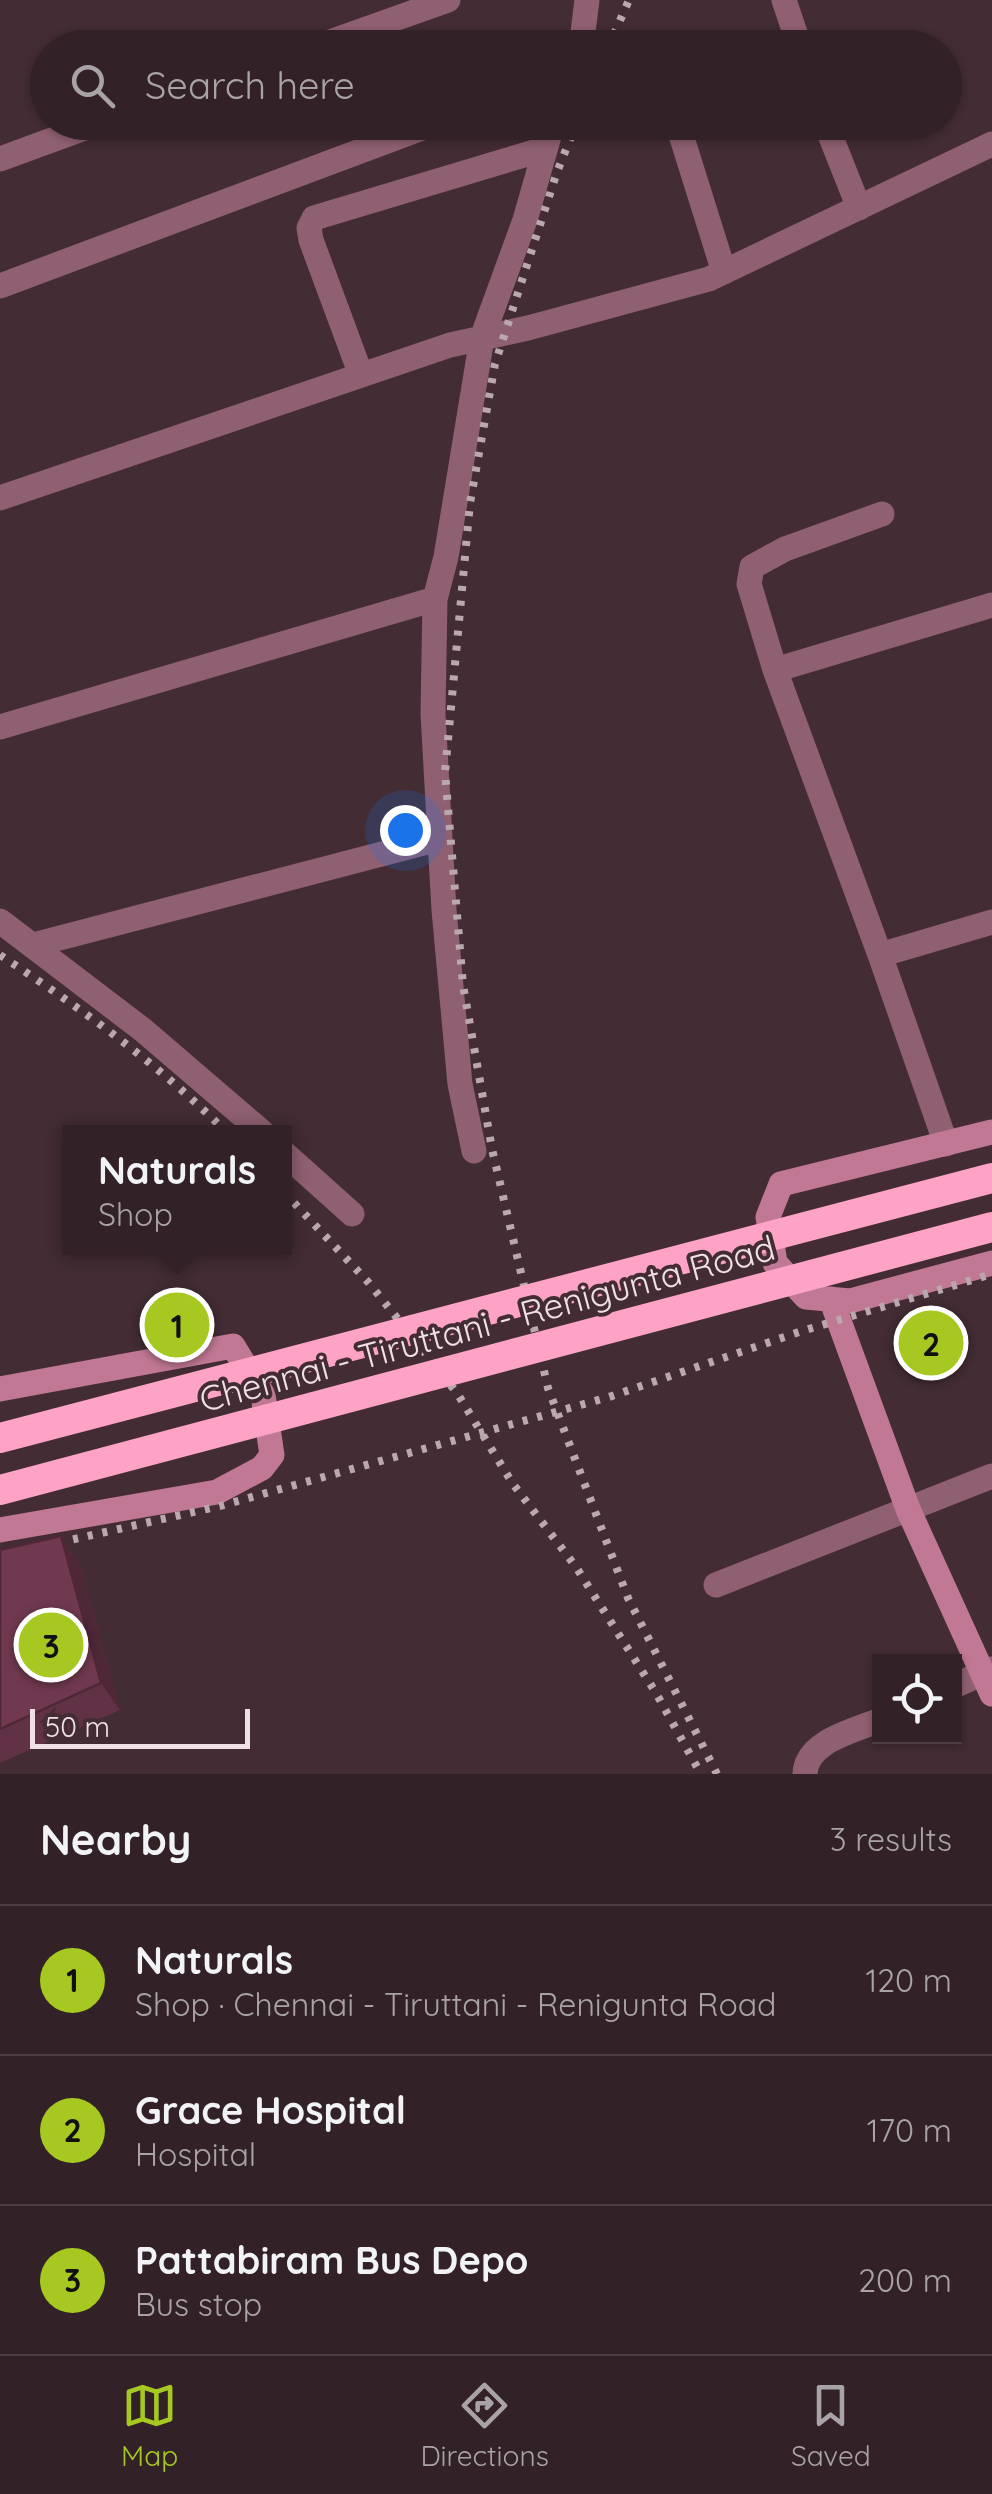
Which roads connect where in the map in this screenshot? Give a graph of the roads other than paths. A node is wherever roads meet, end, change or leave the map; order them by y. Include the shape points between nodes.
1 (448, 0) edge
2 (587, 0) edge
3 (784, 0) edge
4 (364, 30) edge
5 (583, 30) edge
6 (794, 30) edge
7 (52, 140) edge
8 (390, 140) edge
9 (547, 140) edge
10 (683, 140) edge
11 (832, 140) edge
12 (992, 144) edge
13 (544, 149) junction
14 (0, 159) edge
15 (859, 208) junction
16 (724, 272) junction
17 (0, 286) edge
18 (482, 338) junction
19 (361, 375) junction
20 (0, 498) edge
21 (882, 514) dead end
22 (435, 599) junction
23 (992, 604) edge
24 (775, 670) junction
25 (0, 727) edge
26 (439, 839) junction
27 (0, 921) edge
28 (992, 922) edge
29 (33, 946) junction
30 (880, 955) junction
31 (254, 1125) edge
32 (992, 1132) edge
33 (946, 1144) junction
34 (474, 1151) dead end
35 (292, 1159) edge
36 (992, 1178) edge
37 (352, 1214) dead end
38 (992, 1227) edge
39 (992, 1263) edge
40 (831, 1299) junction
41 (0, 1389) edge
42 (0, 1438) edge
43 (992, 1476) edge
44 (0, 1490) edge
45 (908, 1509) junction
46 (0, 1530) edge
47 (716, 1585) dead end
48 (989, 1679) edge
49 (962, 1684) edge
50 (872, 1724) edge
51 (805, 1774) edge

1 - 4 street
2 - 5 street
3 - 6 street
7 - 14 street
8 - 17 street
9 - 13 street
10 - 16 street
11 - 15 street
12 - 15 street
13 - 18 street
13 - 19 street via 314,218 311,240
15 - 16 street
16 - 18 street
18 - 19 street
18 - 22 street
19 - 20 street
21 - 24 street via 752,567 750,584
22 - 25 street
22 - 26 street
23 - 24 street
24 - 30 street
26 - 29 street
26 - 34 street via 460,1084
27 - 29 street
28 - 30 street
29 - 31 street
30 - 33 street
32 - 33 street
33 - 40 street via 780,1184 768,1217 775,1263 806,1297
35 - 37 street
36 - 42 highway, Chennai - Tiruttani - Renigunta Road, bridge
38 - 44 highway, Chennai - Tiruttani - Renigunta Road, bridge
39 - 40 street via 850,1301
40 - 45 street
41 - 46 street via 233,1346 263,1395 272,1455 262,1468 217,1492
43 - 45 street
45 - 47 street
45 - 48 street
48 - 49 street
50 - 51 street via 812,1752

